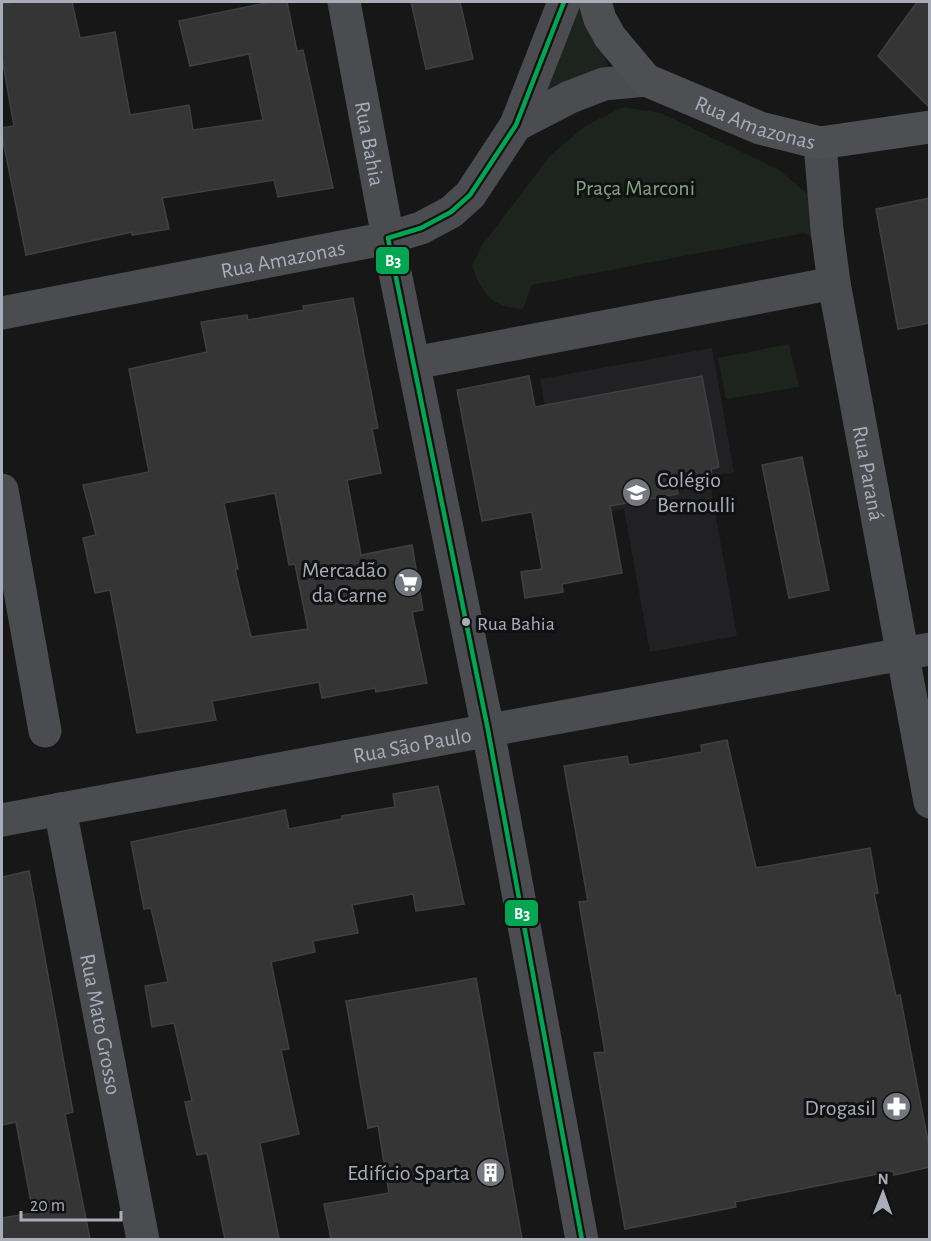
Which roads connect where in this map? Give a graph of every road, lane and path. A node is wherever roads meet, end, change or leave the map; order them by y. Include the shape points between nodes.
1 (344, 2) edge
2 (564, 2) edge
3 (595, 2) edge
4 (646, 80) junction
5 (516, 125) junction
6 (930, 127) edge
7 (820, 143) junction
8 (388, 238) junction
9 (834, 283) junction
10 (2, 313) edge
11 (414, 363) junction
12 (2, 490) edge
13 (916, 651) edge
14 (488, 730) junction
15 (45, 731) dead end
16 (930, 802) edge
17 (60, 809) junction
18 (2, 820) edge
19 (143, 1239) edge
20 (582, 1239) edge

1 - 8 street, Rua Bahia
2 - 5 street
3 - 4 main road via 610,37
4 - 5 street, Rua Amazonas via 604,84
4 - 7 main road, Rua Amazonas via 760,128
5 - 8 street, Rua Amazonas via 470,195 451,212 421,228
6 - 7 main road, Rua Amazonas
7 - 9 street, Rua Paraná
8 - 10 street, Rua Amazonas
8 - 11 street, Rua Bahia
9 - 11 street
9 - 13 street, Rua Paraná
11 - 14 street, Rua Bahia
12 - 15 street
13 - 14 street, Rua São Paulo
13 - 16 street, Rua Paraná
14 - 17 street, Rua São Paulo
14 - 20 street, Rua Bahia
17 - 18 street, Rua São Paulo
17 - 19 street, Rua Mato Grosso

